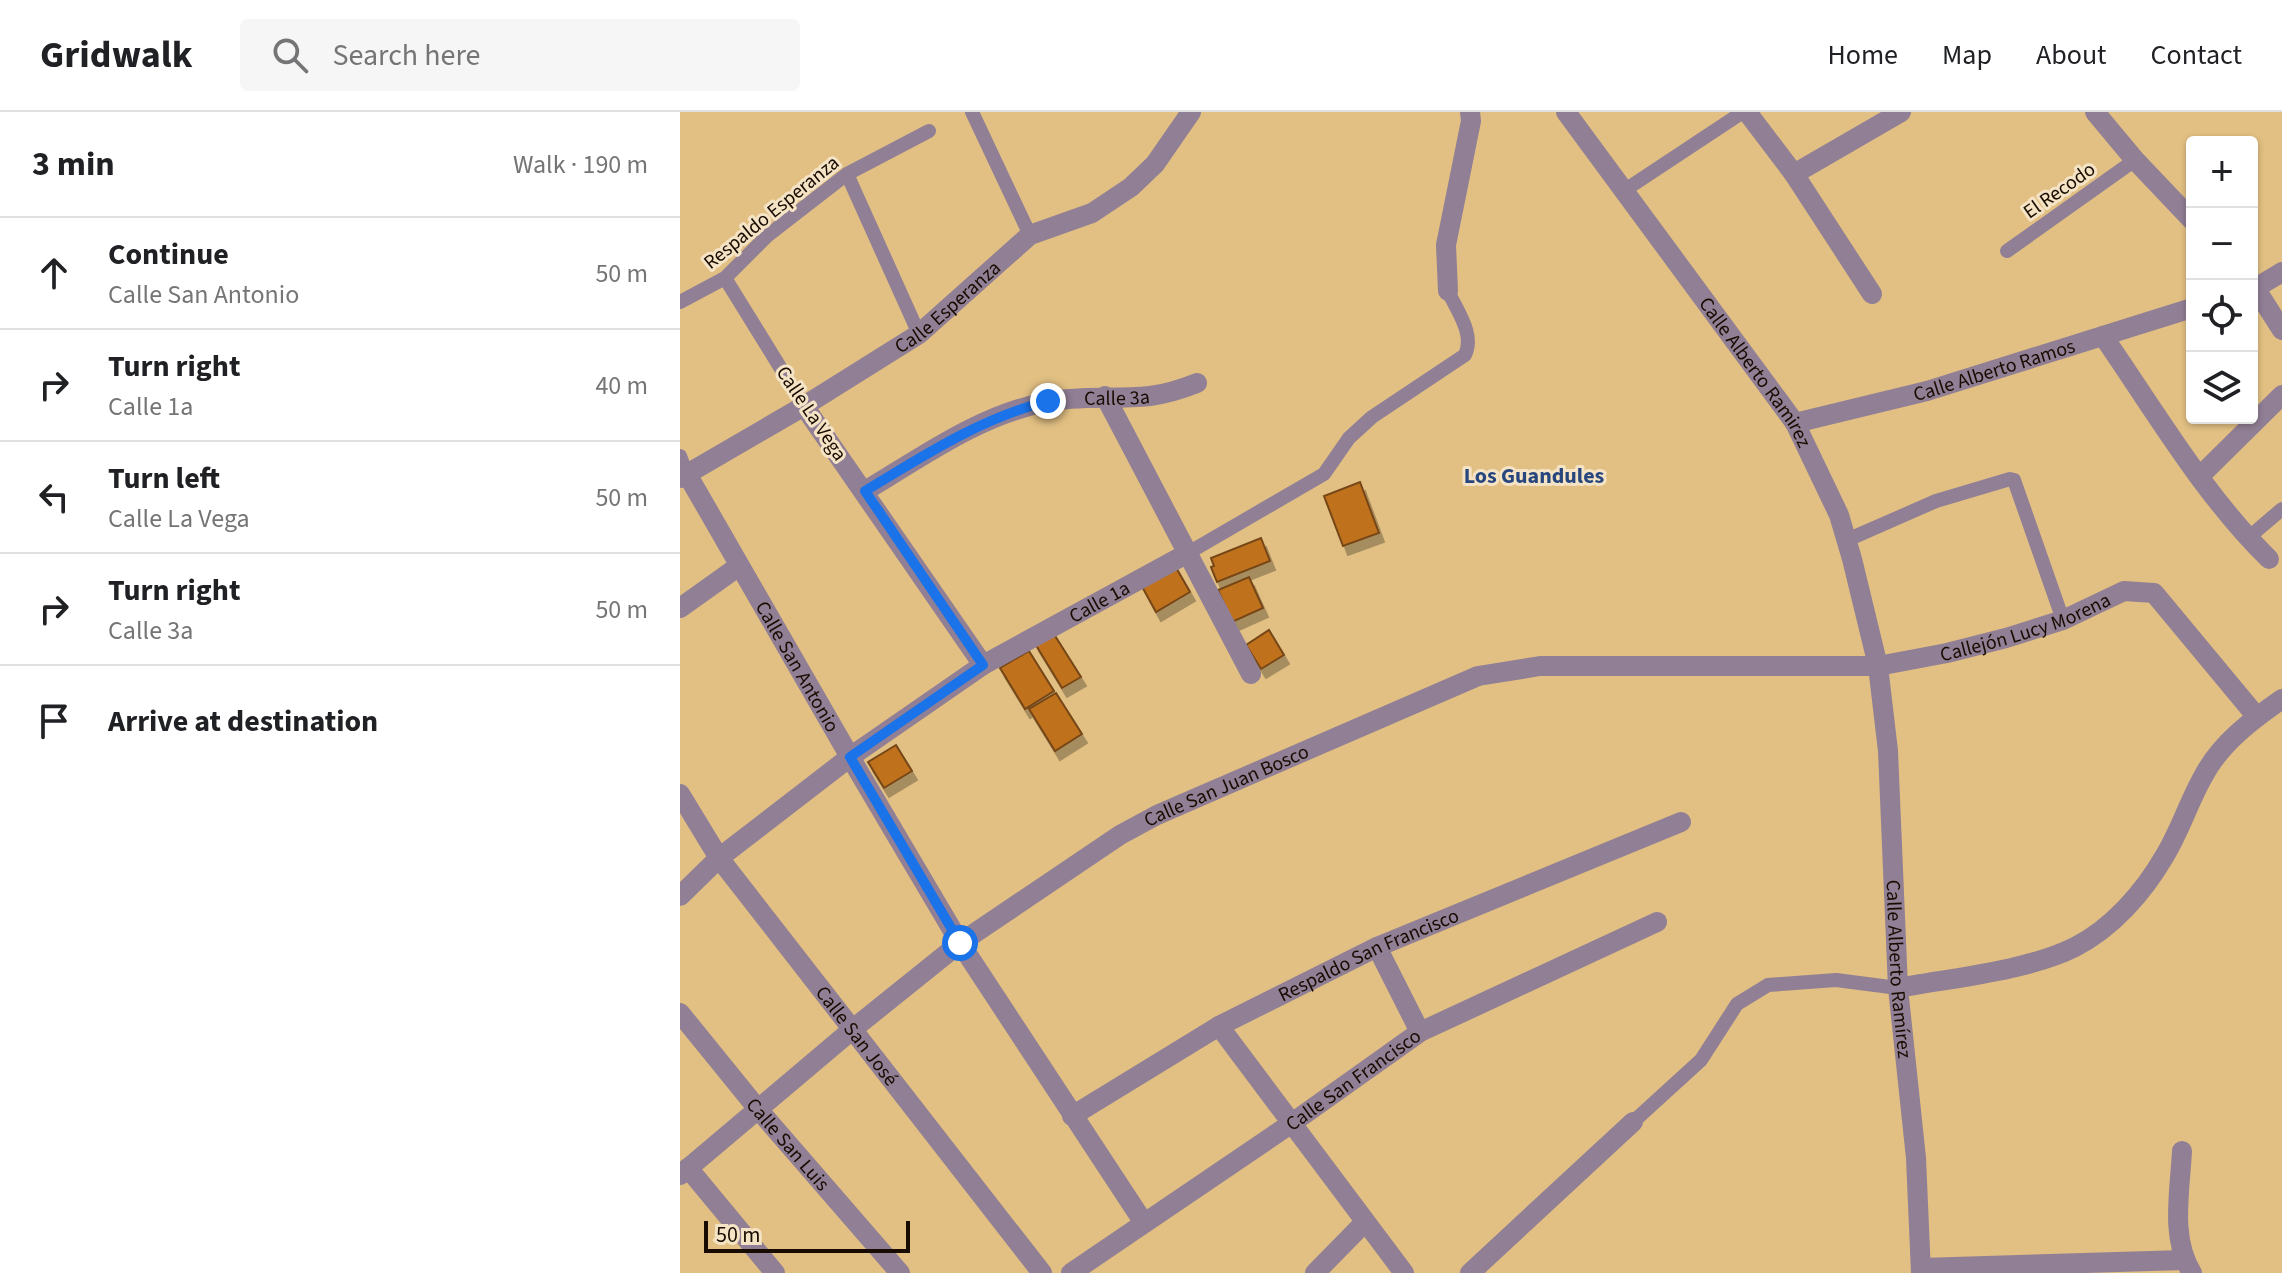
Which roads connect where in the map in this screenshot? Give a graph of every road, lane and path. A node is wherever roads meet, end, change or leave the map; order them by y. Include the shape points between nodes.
1 (972, 112) edge
2 (1191, 112) edge
3 (1470, 112) edge
4 (1566, 112) edge
5 (1745, 112) edge
6 (1901, 112) edge
7 (2095, 112) edge
8 (929, 131) dead end
9 (2135, 160) junction
10 (847, 174) junction
11 (1794, 174) junction
12 (1622, 192) junction
13 (2186, 214) edge
14 (1030, 235) junction
15 (2007, 251) dead end
16 (2282, 272) edge
17 (725, 278) junction
18 (2258, 285) edge
19 (1448, 291) joint
20 (2258, 293) edge
21 (1872, 294) dead end
22 (680, 302) edge
23 (2186, 310) edge
24 (2282, 330) edge
25 (919, 334) junction
26 (2103, 336) junction
27 (1197, 383) dead end
28 (2282, 395) edge
29 (1105, 396) junction
30 (804, 406) junction
31 (1795, 423) junction
32 (682, 469) edge
33 (2200, 476) junction
34 (865, 491) junction
35 (2282, 509) edge
36 (2248, 538) junction
37 (1847, 540) junction
38 (1188, 553) junction
39 (2269, 559) dead end
40 (739, 566) junction
41 (680, 608) edge
42 (2063, 620) junction
43 (983, 665) junction
44 (1878, 666) junction
45 (1251, 674) dead end
46 (2282, 699) edge
47 (2257, 717) junction
48 (850, 757) junction
49 (680, 794) edge
50 (1681, 822) dead end
51 (719, 858) junction
52 (680, 896) edge
53 (1657, 922) dead end
54 (960, 943) junction
55 (1377, 947) junction
56 (1898, 988) junction
57 (680, 1013) edge
58 (1219, 1026) junction
59 (853, 1029) junction
60 (1420, 1032) junction
61 (757, 1108) junction
62 (1072, 1116) junction
63 (1633, 1122) joint
64 (1292, 1123) junction
65 (2182, 1151) dead end
66 (684, 1172) edge
67 (1365, 1222) junction
68 (1144, 1223) junction
69 (1097, 1266) edge
70 (2188, 1267) edge
71 (1921, 1270) edge
72 (775, 1273) edge
73 (900, 1273) edge
74 (1042, 1273) edge
75 (1071, 1273) edge
76 (1315, 1273) edge
77 (1404, 1273) edge
78 (1470, 1273) edge

1 - 14 lane
2 - 14 street, Calle Esperanza via 1155,164 1131,187 1092,213
3 - 19 street via 1446,245
4 - 12 street, Calle Alberto Ramirez
5 - 11 street
5 - 12 lane
6 - 11 street
7 - 9 street
8 - 10 lane, Respaldo Esperanza
9 - 13 street
9 - 15 lane, El Recodo
10 - 17 lane, Respaldo Esperanza via 767,236
10 - 25 lane
11 - 21 street
12 - 31 street, Calle Alberto Ramirez
14 - 25 street, Calle Esperanza
16 - 18 street
17 - 22 lane, Respaldo Esperanza
17 - 30 lane, Calle La Vega
19 - 38 lane, Calle 1a via 1467,331 1465,355 1372,417 1349,438 1324,474
20 - 24 street
23 - 26 street, Calle Alberto Ramos
25 - 30 street, Calle Esperanza
26 - 31 street, Calle Alberto Ramos via 1927,391
26 - 33 street
27 - 29 street, Calle 3a via 1148,396
28 - 33 street
29 - 34 street, Calle 3a via 1010,411
29 - 38 street
30 - 32 street, Calle Esperanza
30 - 34 street, Calle La Vega
31 - 37 street, Calle Alberto Ramirez
32 - 40 street, Calle San Antonio
33 - 36 street
34 - 43 street, Calle La Vega
35 - 36 lane
36 - 39 street
37 - 42 lane via 1936,501 2014,480
37 - 44 street, Calle Alberto Ramirez
38 - 43 street, Calle 1a
38 - 45 street
40 - 41 street
40 - 48 street, Calle San Antonio
42 - 44 street, Callejón Lucy Morena via 1947,653
42 - 47 street, Callejón Lucy Morena via 2124,591 2154,593
43 - 48 street, Calle 1a
44 - 54 street, Calle San Juan Bosco via 1540,666 1478,676 1157,815
44 - 56 street, Calle Alberto Ramírez via 1888,751
46 - 47 street
47 - 56 street via 2205,772 2164,858 2118,918 2075,947 2032,963
48 - 51 street, Calle 1a
48 - 54 street, Calle San Antonio
49 - 51 street, Calle San José
50 - 55 street, Respaldo San Francisco
51 - 52 street, Calle 1a
51 - 59 street, Calle San José
53 - 60 street, Calle San Francisco
54 - 59 street, Calle San Juan Bosco
54 - 62 street, Calle San Antonio
55 - 58 street, Respaldo San Francisco
55 - 60 street
56 - 63 lane via 1836,980 1768,985 1737,1004 1701,1060
56 - 71 street, Calle Alberto Ramírez via 1916,1158
57 - 61 street, Calle San Luis
58 - 62 street, Respaldo San Francisco
58 - 64 street
59 - 61 street, Calle San Juan Bosco
59 - 74 street, Calle San José
60 - 64 street, Calle San Francisco
61 - 66 street, Calle San Juan Bosco
61 - 73 street, Calle San Luis
62 - 68 street, Calle San Antonio
63 - 78 street
64 - 67 street
64 - 68 street, Calle San Francisco
65 - 70 street via 2178,1222
66 - 72 street
67 - 76 street
67 - 77 street
68 - 69 street, Calle San Francisco
69 - 75 street, Calle San Francisco
70 - 71 street

